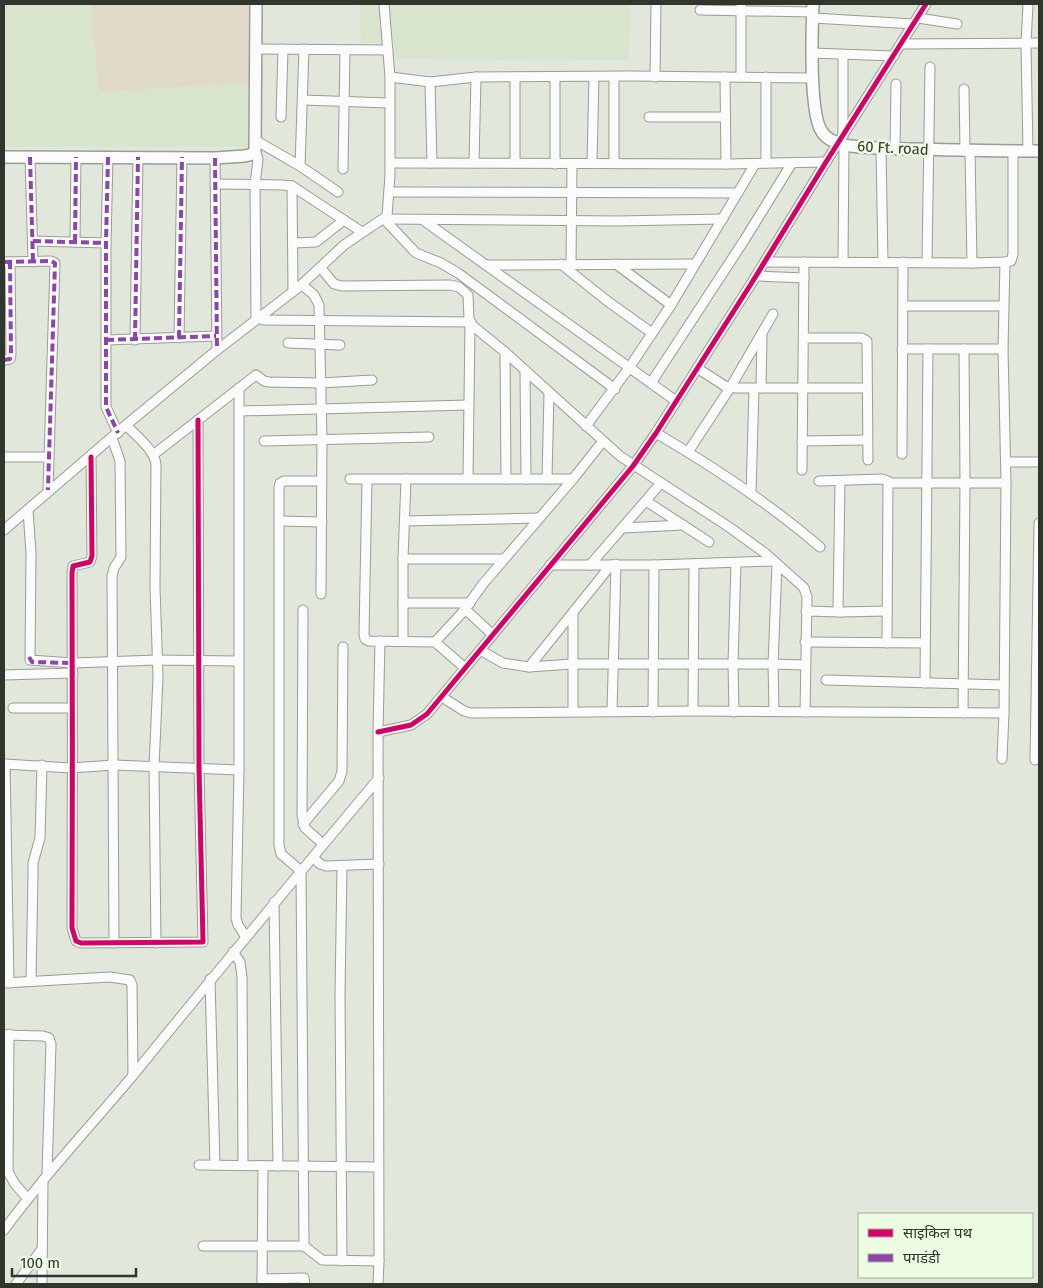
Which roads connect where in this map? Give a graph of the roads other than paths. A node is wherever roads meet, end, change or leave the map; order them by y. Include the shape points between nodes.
1 (256, 4) edge
2 (384, 4) edge
3 (656, 4) edge
4 (926, 4) edge
5 (1028, 4) edge
6 (741, 7) edge
7 (700, 10) dead end
8 (813, 11) edge
9 (916, 21) junction
10 (957, 24) dead end
11 (1039, 43) edge
12 (901, 44) junction
13 (1026, 44) junction
14 (255, 49) junction
15 (283, 49) junction
16 (304, 49) junction
17 (345, 50) junction
18 (388, 50) junction
19 (812, 53) junction
20 (844, 55) junction
21 (894, 56) junction
22 (930, 67) dead end
23 (390, 76) junction
24 (725, 76) junction
25 (741, 76) junction
26 (476, 77) junction
27 (555, 77) junction
28 (594, 77) junction
29 (614, 77) junction
30 (655, 77) junction
31 (766, 77) junction
32 (515, 78) junction
33 (813, 78) junction
34 (430, 82) junction
35 (896, 84) dead end
36 (964, 89) dead end
37 (302, 100) junction
38 (344, 101) junction
39 (389, 103) junction
40 (281, 117) dead end
41 (725, 117) junction
42 (649, 118) dead end
43 (842, 141) junction
44 (255, 145) junction
45 (881, 148) junction
46 (895, 148) junction
47 (928, 149) junction
48 (967, 151) junction
49 (1014, 151) junction
50 (1033, 151) edge
51 (4, 157) edge
52 (30, 157) junction
53 (76, 157) junction
54 (108, 157) junction
55 (138, 157) junction
56 (182, 157) junction
57 (215, 158) junction
58 (826, 162) junction
59 (390, 163) junction
60 (432, 163) junction
61 (474, 163) junction
62 (515, 163) junction
63 (592, 163) junction
64 (614, 163) junction
65 (766, 163) junction
66 (792, 163) junction
67 (555, 164) junction
68 (572, 164) junction
69 (726, 164) junction
70 (755, 164) junction
71 (300, 166) junction
72 (343, 169) dead end
73 (216, 184) junction
74 (255, 185) junction
75 (292, 186) junction
76 (338, 192) dead end
77 (389, 192) junction
78 (572, 193) junction
79 (738, 194) junction
80 (384, 219) junction
81 (723, 219) junction
82 (344, 220) junction
83 (423, 220) junction
84 (572, 221) junction
85 (362, 232) junction
86 (33, 241) junction
87 (75, 242) junction
88 (106, 243) junction
89 (294, 243) junction
90 (7, 262) edge
91 (33, 262) junction
92 (765, 262) junction
93 (804, 262) junction
94 (843, 262) junction
95 (883, 262) junction
96 (902, 262) junction
97 (927, 262) junction
98 (1005, 262) junction
99 (972, 263) junction
100 (560, 264) junction
101 (571, 264) junction
102 (616, 264) junction
103 (694, 264) junction
104 (486, 265) junction
105 (321, 268) junction
106 (756, 276) junction
107 (804, 278) junction
108 (302, 284) junction
109 (293, 291) junction
110 (671, 305) junction
111 (903, 306) junction
112 (1003, 306) junction
113 (772, 314) dead end
114 (260, 320) junction
115 (319, 320) junction
116 (470, 322) junction
117 (652, 333) junction
118 (762, 335) junction
119 (216, 336) junction
120 (179, 338) junction
121 (804, 338) junction
122 (106, 340) junction
123 (135, 340) junction
124 (288, 343) dead end
125 (320, 344) junction
126 (340, 345) dead end
127 (902, 349) junction
128 (928, 349) junction
129 (964, 349) junction
130 (1003, 349) junction
131 (217, 350) junction
132 (505, 352) junction
133 (4, 360) edge
134 (630, 368) junction
135 (697, 368) junction
136 (525, 370) junction
137 (372, 380) dead end
138 (321, 382) junction
139 (650, 382) junction
140 (804, 387) junction
141 (240, 388) junction
142 (615, 388) junction
143 (730, 388) junction
144 (757, 388) junction
145 (866, 388) junction
146 (549, 393) junction
147 (676, 401) junction
148 (468, 405) junction
149 (322, 410) junction
150 (240, 411) junction
151 (198, 420) junction
152 (126, 425) junction
153 (586, 426) junction
154 (656, 433) junction
155 (115, 436) junction
156 (430, 438) dead end
157 (322, 440) junction
158 (603, 440) junction
159 (867, 440) junction
160 (264, 441) dead end
161 (802, 441) junction
162 (688, 452) junction
163 (902, 454) dead end
164 (153, 456) junction
165 (4, 457) edge
166 (49, 457) junction
167 (91, 457) junction
168 (868, 460) dead end
169 (1006, 462) junction
170 (1039, 462) edge
171 (633, 466) junction
172 (802, 470) dead end
173 (468, 478) junction
174 (526, 478) junction
175 (350, 479) dead end
176 (406, 479) junction
177 (506, 479) junction
178 (547, 479) junction
179 (573, 479) junction
180 (367, 480) junction
181 (321, 481) junction
182 (819, 481) dead end
183 (840, 481) junction
184 (927, 482) junction
185 (661, 483) junction
186 (965, 483) junction
187 (1006, 483) junction
188 (889, 484) junction
189 (48, 490) junction
190 (751, 493) junction
191 (646, 501) junction
192 (28, 510) junction
193 (539, 518) junction
194 (404, 520) junction
195 (280, 522) junction
196 (322, 522) junction
197 (1039, 523) edge
198 (683, 525) junction
199 (623, 528) junction
200 (4, 530) edge
201 (709, 542) dead end
202 (820, 547) dead end
203 (403, 559) junction
204 (504, 559) junction
205 (776, 562) junction
206 (736, 563) junction
207 (694, 564) junction
208 (550, 565) junction
209 (590, 565) junction
210 (613, 565) junction
211 (654, 565) junction
212 (320, 594) dead end
213 (403, 603) junction
214 (468, 606) junction
215 (303, 610) dead end
216 (806, 611) junction
217 (887, 611) junction
218 (840, 612) junction
219 (573, 613) junction
220 (493, 635) junction
221 (403, 640) junction
222 (380, 641) junction
223 (435, 642) junction
224 (806, 642) junction
225 (887, 642) junction
226 (925, 643) junction
227 (343, 647) dead end
228 (480, 650) junction
229 (157, 660) junction
230 (199, 660) junction
231 (238, 661) junction
232 (113, 662) junction
233 (73, 663) junction
234 (572, 664) junction
235 (654, 664) junction
236 (693, 664) junction
237 (733, 664) junction
238 (773, 664) junction
239 (612, 665) junction
240 (805, 665) junction
241 (529, 667) junction
242 (465, 668) junction
243 (73, 673) junction
244 (4, 675) edge
245 (826, 680) dead end
246 (925, 683) junction
247 (963, 684) junction
248 (1004, 685) junction
249 (442, 697) junction
250 (12, 708) dead end
251 (72, 708) junction
252 (612, 711) junction
253 (693, 711) junction
254 (774, 711) junction
255 (573, 712) junction
256 (653, 712) junction
257 (734, 712) junction
258 (805, 712) junction
259 (963, 713) junction
260 (1004, 713) junction
261 (378, 732) junction
262 (1002, 759) dead end
263 (1035, 760) dead end
264 (4, 764) edge
265 (42, 765) junction
266 (114, 765) junction
267 (71, 768) junction
268 (154, 768) junction
269 (199, 768) junction
270 (239, 770) junction
271 (378, 778) junction
272 (303, 824) junction
273 (323, 844) junction
274 (313, 857) junction
275 (379, 864) junction
276 (342, 866) junction
277 (301, 871) junction
278 (274, 902) junction
279 (246, 937) junction
280 (6, 940) edge
281 (114, 943) junction
282 (156, 943) junction
283 (233, 952) junction
284 (210, 979) junction
285 (31, 981) junction
286 (6, 983) edge
287 (6, 1034) edge
288 (133, 1074) junction
289 (199, 1165) dead end
290 (214, 1165) junction
291 (243, 1165) junction
292 (263, 1166) junction
293 (278, 1166) junction
294 (304, 1166) junction
295 (341, 1166) junction
296 (377, 1167) junction
297 (45, 1177) junction
298 (27, 1198) junction
299 (4, 1230) edge
300 (263, 1245) junction
301 (202, 1246) dead end
302 (304, 1246) junction
303 (42, 1249) junction
304 (342, 1261) junction
305 (379, 1261) junction
306 (284, 1281) edge
307 (262, 1282) edge
308 (16, 1284) edge
309 (42, 1284) edge
310 (304, 1284) edge
311 (378, 1284) edge

1 - 14 street
2 - 18 street
3 - 30 street
4 - 9 street
5 - 13 street
6 - 7 street
6 - 8 street
6 - 25 street
8 - 9 street
8 - 19 street, 60 Ft. road
9 - 10 street
9 - 12 street
11 - 13 street
12 - 13 street
12 - 21 street
13 - 50 street
14 - 15 street
14 - 44 street
15 - 16 street
15 - 40 street
16 - 17 street
16 - 37 street
17 - 18 street
17 - 38 street
18 - 23 street
19 - 20 street
19 - 33 street, 60 Ft. road
20 - 21 street
20 - 43 street
21 - 43 street
22 - 47 street
23 - 34 street
23 - 39 street
24 - 25 street
24 - 30 street
24 - 41 street
25 - 31 street
26 - 32 street
26 - 34 street
26 - 61 street
27 - 28 street
27 - 32 street
27 - 67 street
28 - 29 street
28 - 63 street
29 - 30 street
29 - 64 street
31 - 33 street
31 - 65 street
32 - 62 street
33 - 43 street, 60 Ft. road via 817,124 826,136
34 - 60 street
35 - 46 street
36 - 48 street
37 - 38 street
37 - 71 street
38 - 39 street
38 - 72 street
39 - 59 street
41 - 42 street
41 - 69 street
43 - 45 street, 60 Ft. road
43 - 58 street
43 - 94 street
44 - 57 street via 250,156
44 - 71 street
44 - 74 street via 258,164
45 - 46 street, 60 Ft. road
45 - 95 street
46 - 47 street, 60 Ft. road
47 - 48 street, 60 Ft. road
47 - 97 street
48 - 49 street, 60 Ft. road
48 - 99 street
49 - 50 street, 60 Ft. road
49 - 98 street via 1013,254 1011,261
51 - 52 street
52 - 53 street
52 - 86 street
53 - 54 street
53 - 87 street
54 - 55 street
54 - 88 street
55 - 56 street
55 - 123 street
56 - 57 street
56 - 120 street
57 - 73 street
58 - 66 street
58 - 92 street
59 - 60 street
59 - 77 street
60 - 61 street
61 - 62 street
62 - 67 street
63 - 64 street
63 - 68 street
64 - 69 street
65 - 66 street
65 - 70 street
66 - 139 street
67 - 68 street
68 - 78 street
69 - 70 street
70 - 79 street
71 - 76 street
73 - 74 street
73 - 119 street
74 - 75 street
74 - 114 street
75 - 82 street
75 - 89 street
77 - 78 street
77 - 80 street via 388,213
78 - 79 street
78 - 84 street
79 - 81 street
80 - 83 street
80 - 85 street
80 - 142 street via 416,253 458,273
81 - 84 street
81 - 103 street
82 - 85 street
82 - 89 street via 316,242
83 - 84 street
83 - 104 street
84 - 101 street
85 - 105 street
86 - 87 street
86 - 91 street
87 - 88 street
88 - 122 street
89 - 109 street
90 - 91 street
90 - 133 street via 11,354 10,359
91 - 166 street via 54,261 55,266
92 - 93 street
92 - 106 street
93 - 94 street
93 - 107 street
94 - 95 street
95 - 96 street
96 - 97 street
96 - 111 street
97 - 99 street
98 - 99 street
98 - 112 street
100 - 101 street
100 - 104 street
100 - 117 street
101 - 102 street
102 - 103 street
102 - 110 street
103 - 110 street
104 - 134 street
105 - 108 street
105 - 116 street via 334,284 342,286 457,286 468,295
106 - 107 street
106 - 135 street
107 - 121 street
108 - 109 street
108 - 115 street via 318,302
109 - 114 street
110 - 117 street
111 - 112 street
111 - 127 street
112 - 130 street
113 - 118 street
114 - 115 street
114 - 131 street
115 - 116 street
115 - 125 street
116 - 132 street
116 - 148 street
117 - 134 street
118 - 143 street
118 - 144 street
119 - 120 street
119 - 131 street
120 - 123 street
121 - 140 street
121 - 145 street via 865,338
122 - 123 street
122 - 155 street via 106,407
124 - 125 street
125 - 126 street
125 - 138 street
127 - 128 street
127 - 163 street
128 - 129 street
128 - 184 street
129 - 130 street
129 - 186 street
130 - 169 street
131 - 152 street
132 - 136 street
132 - 177 street
134 - 139 street
134 - 142 street
135 - 143 street
135 - 147 street
136 - 146 street
136 - 174 street
137 - 138 street
138 - 141 street via 266,382 256,375
138 - 149 street
139 - 147 street
140 - 144 street
140 - 145 street
140 - 161 street
141 - 150 street
141 - 151 street
142 - 153 street
143 - 144 street
143 - 162 street
144 - 190 street
145 - 159 street
146 - 153 street
146 - 178 street
147 - 154 street
148 - 149 street
148 - 173 street
149 - 150 street
149 - 157 street
150 - 231 street
151 - 164 street
151 - 230 street
152 - 155 street
152 - 164 street
153 - 158 street
154 - 162 street
154 - 171 street
155 - 167 street
155 - 232 street via 120,461 121,557 112,576
156 - 157 street
157 - 160 street
157 - 181 street
158 - 171 street
158 - 179 street
159 - 161 street
159 - 168 street
161 - 172 street
162 - 190 street
164 - 229 street via 156,465 154,570
165 - 166 street
166 - 189 street
167 - 189 street
167 - 233 street via 92,556 90,562 76,564 73,569
169 - 170 street
169 - 187 street
171 - 185 street
171 - 208 street
173 - 176 street
173 - 177 street
174 - 177 street
174 - 178 street
175 - 180 street
176 - 180 street
176 - 194 street
178 - 179 street
179 - 193 street
180 - 222 street via 364,637 367,641
181 - 195 street via 282,481 279,488
181 - 196 street
182 - 183 street
183 - 188 street via 882,478
183 - 218 street
184 - 186 street
184 - 188 street
184 - 226 street
185 - 191 street
185 - 205 street
186 - 187 street
186 - 247 street
187 - 248 street
188 - 217 street
189 - 192 street
190 - 202 street
191 - 198 street
191 - 199 street
192 - 200 street
192 - 233 street via 31,553 29,657 32,662
193 - 194 street
193 - 204 street
194 - 203 street
195 - 196 street
195 - 277 street via 278,845 281,854
196 - 212 street
197 - 263 street
198 - 199 street
198 - 201 street
199 - 209 street
203 - 204 street
203 - 213 street
204 - 214 street
205 - 206 street
205 - 216 street via 804,588
205 - 238 street
206 - 207 street
206 - 237 street
207 - 211 street
207 - 236 street
208 - 209 street
208 - 220 street
209 - 210 street
210 - 211 street
210 - 219 street
210 - 239 street
211 - 235 street
213 - 214 street
213 - 221 street
214 - 220 street
214 - 223 street
215 - 272 street
216 - 218 street
216 - 224 street
217 - 218 street
217 - 225 street
219 - 234 street
219 - 241 street
220 - 228 street
221 - 222 street
221 - 223 street
222 - 261 street
223 - 242 street
224 - 225 street
224 - 240 street
225 - 226 street
226 - 246 street
227 - 272 street via 342,772 339,781
228 - 241 street via 502,663
228 - 242 street
229 - 230 street
229 - 232 street
229 - 268 street
230 - 231 street
230 - 269 street
231 - 270 street
232 - 233 street
232 - 266 street
233 - 243 street
234 - 239 street
234 - 241 street
234 - 255 street
235 - 236 street
235 - 239 street
235 - 256 street
236 - 237 street
236 - 253 street
237 - 238 street
237 - 257 street
238 - 240 street
238 - 254 street
239 - 252 street
240 - 258 street
242 - 249 street
243 - 244 street
243 - 251 street
245 - 246 street
246 - 247 street
247 - 248 street
247 - 259 street
248 - 260 street
249 - 255 street via 471,713
249 - 261 street via 427,714 411,725
250 - 251 street
251 - 267 street
252 - 255 street
252 - 256 street
253 - 256 street
253 - 257 street
254 - 257 street
254 - 258 street
258 - 259 street
259 - 260 street
260 - 262 street
261 - 271 street
264 - 265 street
264 - 280 street
265 - 267 street
265 - 285 street via 40,838 33,875
266 - 267 street
266 - 268 street
266 - 281 street
267 - 281 street via 72,928 76,941 81,943
268 - 269 street
268 - 282 street
269 - 270 street
269 - 282 street via 203,942
270 - 279 street via 236,918
271 - 273 street
271 - 275 street
272 - 273 street
273 - 274 street
274 - 276 street via 323,865
274 - 277 street
275 - 276 street
275 - 296 street
276 - 295 street
277 - 278 street
277 - 294 street
278 - 279 street
278 - 293 street
279 - 283 street
280 - 286 street
281 - 282 street
283 - 284 street
283 - 291 street via 240,962 242,977
284 - 288 street
284 - 290 street
285 - 286 street
285 - 288 street via 130,980
287 - 297 street via 43,1036 49,1038 51,1044
287 - 298 street via 8,1172
288 - 297 street
289 - 290 street
290 - 291 street
291 - 292 street
292 - 293 street
292 - 300 street
293 - 294 street
294 - 295 street
294 - 302 street
295 - 296 street
295 - 304 street
296 - 305 street
297 - 298 street
297 - 303 street
298 - 299 street
300 - 301 street
300 - 302 street
300 - 307 street
302 - 304 street via 322,1260
303 - 308 street
303 - 309 street
304 - 305 street
305 - 311 street
306 - 307 street
306 - 310 street via 304,1278

